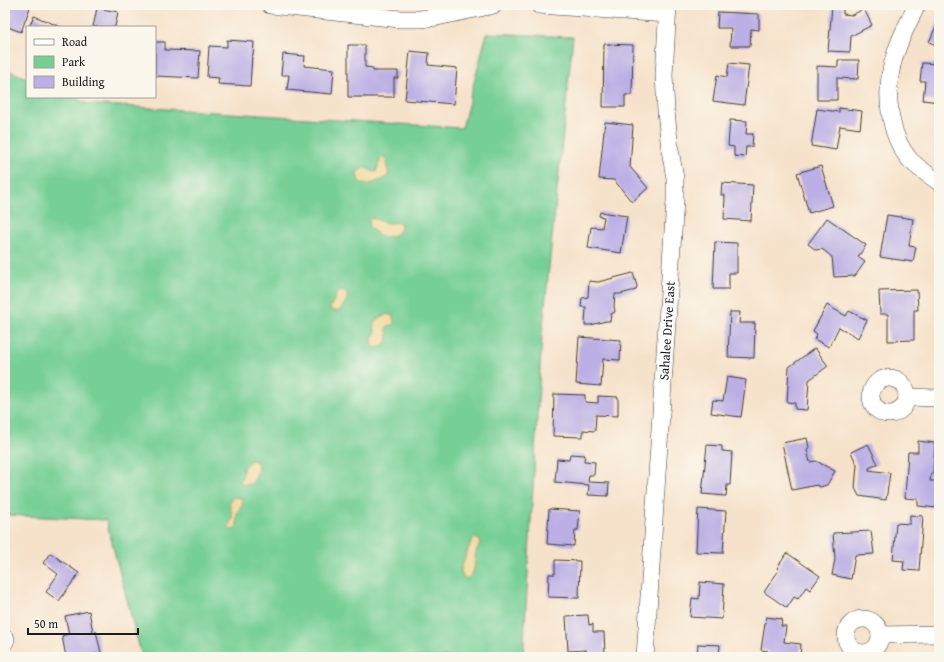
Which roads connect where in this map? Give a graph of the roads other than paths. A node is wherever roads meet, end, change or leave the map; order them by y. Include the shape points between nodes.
1 (270, 5) edge
2 (494, 5) edge
3 (539, 5) edge
4 (917, 5) edge
5 (667, 10) edge
6 (939, 182) edge
7 (907, 397) dead end
8 (939, 398) edge
9 (939, 634) edge
10 (880, 635) dead end
11 (644, 657) edge

1 - 2 street via 413,19 437,17
3 - 5 street
4 - 6 street via 894,56 889,79 890,107 901,147 911,161
5 - 11 street, Sahalee Drive East via 664,75 675,178 675,201
7 - 8 street
9 - 10 street

